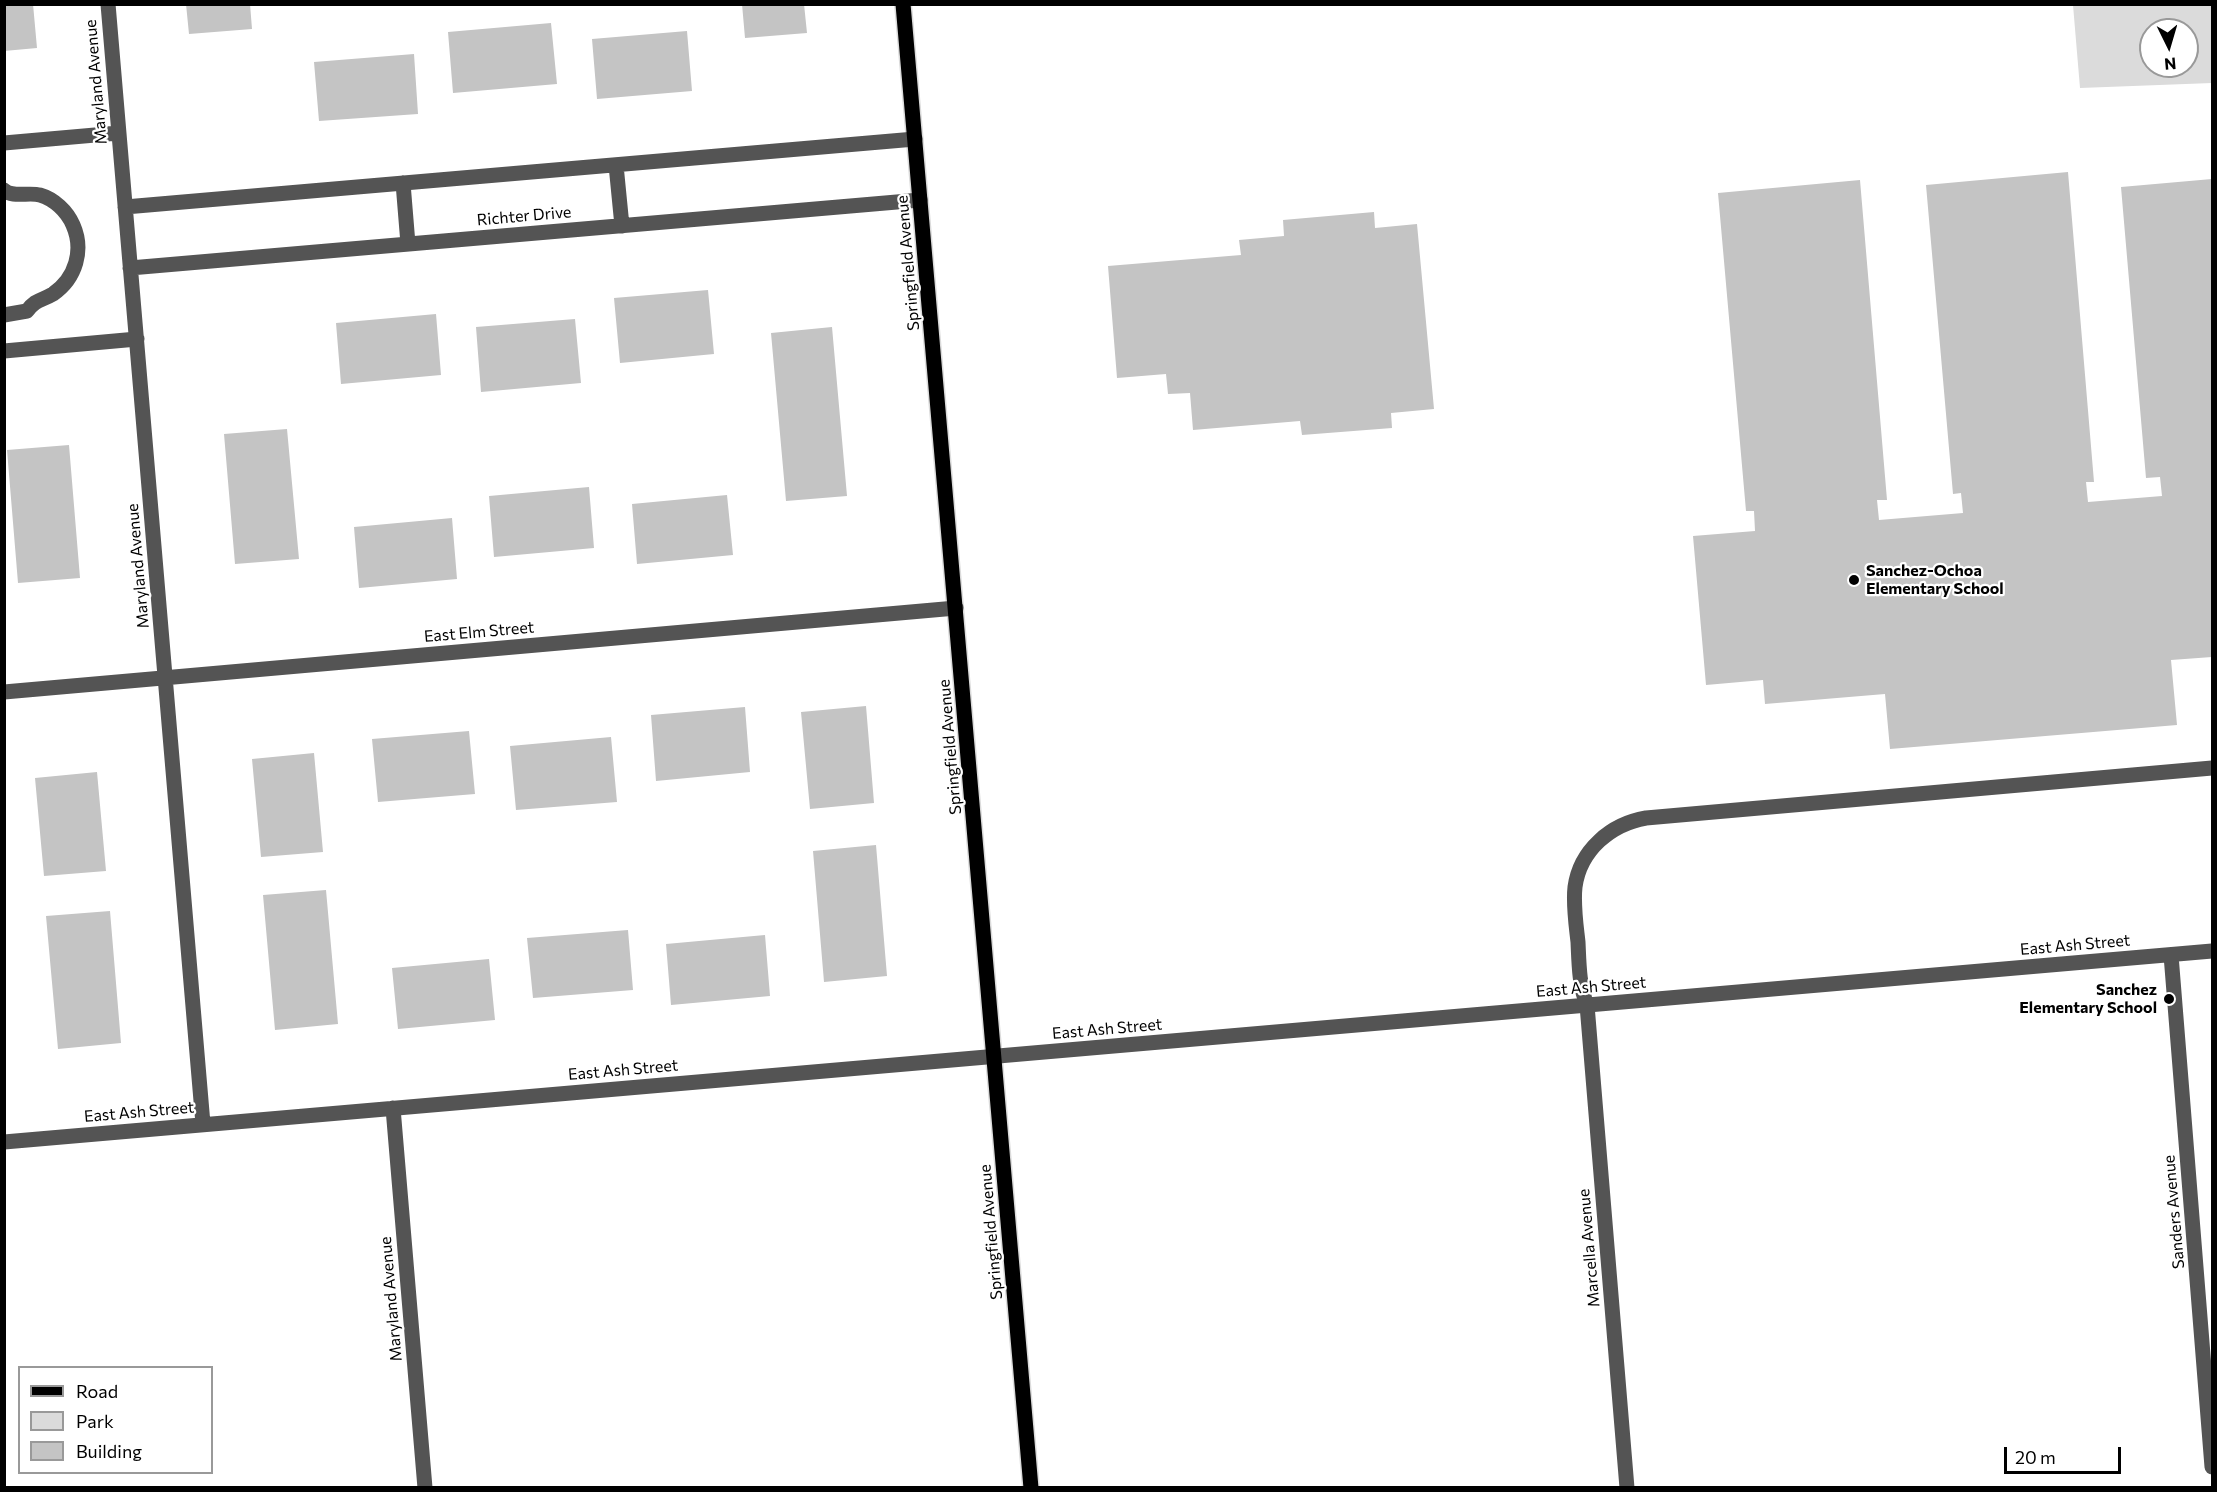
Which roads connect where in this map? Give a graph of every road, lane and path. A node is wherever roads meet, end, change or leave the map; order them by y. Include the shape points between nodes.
1 (108, 4) edge
2 (903, 4) edge
3 (118, 133) junction
4 (915, 139) junction
5 (4, 143) edge
6 (616, 165) junction
7 (403, 183) junction
8 (4, 190) edge
9 (920, 200) junction
10 (125, 207) junction
11 (622, 226) junction
12 (408, 244) junction
13 (130, 268) junction
14 (4, 315) edge
15 (136, 339) junction
16 (4, 351) edge
17 (956, 608) junction
18 (165, 678) junction
19 (4, 692) edge
20 (2212, 768) edge
21 (2212, 951) edge
22 (2171, 955) junction
23 (1587, 1005) junction
24 (994, 1056) junction
25 (393, 1108) junction
26 (204, 1124) junction
27 (4, 1142) edge
28 (2212, 1467) edge
29 (425, 1488) edge
30 (1030, 1488) edge
31 (1627, 1488) edge

1 - 3 street, Maryland Avenue
2 - 4 main road, Springfield Avenue
3 - 5 street
3 - 10 street, Maryland Avenue
4 - 6 street
4 - 9 main road, Springfield Avenue
6 - 7 street
6 - 11 street
7 - 10 street
7 - 12 street
8 - 14 street via 42,195 56,204 70,219 79,249 75,268 54,293 33,302 27,311
9 - 11 street, Richter Drive
9 - 17 main road, Springfield Avenue
10 - 13 street, Maryland Avenue
11 - 12 street, Richter Drive
12 - 13 street, Richter Drive
13 - 15 street, Maryland Avenue
15 - 16 street
15 - 18 street, Maryland Avenue
17 - 18 street, East Elm Street
17 - 24 main road, Springfield Avenue
18 - 19 street, East Elm Street
18 - 26 street, Maryland Avenue
20 - 23 street, Marcella Avenue via 1646,818 1626,823 1608,833 1588,853 1575,884 1581,988
21 - 22 street, East Ash Street
22 - 23 street, East Ash Street
22 - 28 street, Sanders Avenue
23 - 24 street, East Ash Street
23 - 31 street, Marcella Avenue
24 - 25 street, East Ash Street
24 - 30 main road, Springfield Avenue
25 - 26 street, East Ash Street
25 - 29 street, Maryland Avenue
26 - 27 street, East Ash Street

